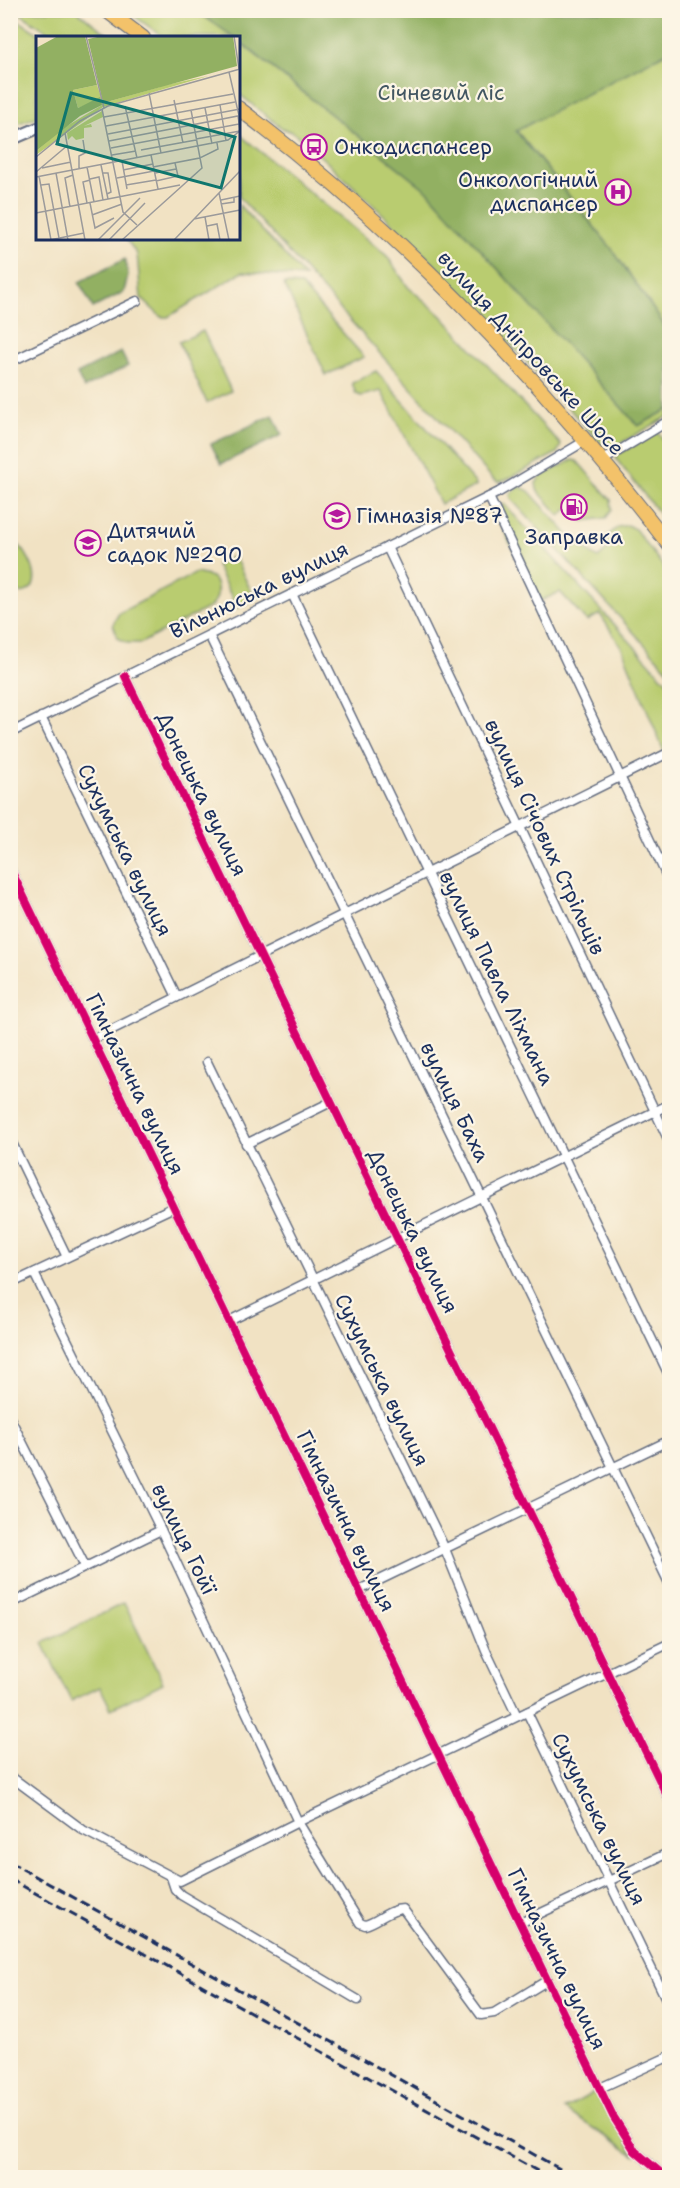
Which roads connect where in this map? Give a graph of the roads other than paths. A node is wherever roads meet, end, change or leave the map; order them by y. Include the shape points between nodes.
1 (106, 10) edge
2 (140, 36) edge
3 (240, 110) edge
4 (10, 128) edge
5 (36, 129) edge
6 (15, 138) edge
7 (137, 301) dead end
8 (10, 362) edge
9 (669, 420) edge
10 (585, 441) junction
11 (602, 461) junction
12 (489, 497) junction
13 (669, 546) edge
14 (387, 547) junction
15 (292, 594) junction
16 (209, 635) junction
17 (125, 676) junction
18 (41, 717) junction
19 (10, 733) edge
20 (669, 752) edge
21 (620, 777) junction
22 (520, 827) junction
23 (10, 868) edge
24 (427, 873) junction
25 (669, 883) edge
26 (344, 914) junction
27 (260, 956) junction
28 (177, 997) junction
29 (93, 1039) junction
30 (207, 1062) dead end
31 (331, 1102) junction
32 (669, 1104) edge
33 (654, 1111) junction
34 (10, 1139) edge
35 (669, 1143) edge
36 (246, 1144) junction
37 (563, 1156) junction
38 (481, 1197) junction
39 (174, 1207) junction
40 (397, 1238) junction
41 (67, 1257) junction
42 (34, 1273) junction
43 (312, 1280) junction
44 (10, 1284) edge
45 (229, 1321) junction
46 (669, 1377) edge
47 (10, 1418) edge
48 (669, 1440) edge
49 (613, 1468) junction
50 (528, 1509) junction
51 (161, 1530) junction
52 (445, 1549) junction
53 (85, 1566) junction
54 (669, 1585) edge
55 (359, 1590) junction
56 (10, 1604) edge
57 (669, 1643) edge
58 (608, 1674) junction
59 (527, 1712) junction
60 (517, 1716) junction
61 (439, 1754) junction
62 (10, 1776) edge
63 (669, 1802) edge
64 (298, 1822) junction
65 (669, 1852) edge
66 (171, 1877) junction
67 (609, 1881) junction
68 (520, 1923) junction
69 (548, 1980) junction
70 (358, 2000) dead end
71 (669, 2007) edge
72 (669, 2056) edge
73 (600, 2088) junction
74 (667, 2178) edge

1 - 2 main road
3 - 10 main road, вулиця Дніпровське Шосе via 389,233 483,325
4 - 6 street
5 - 6 street
7 - 8 street
9 - 11 street
10 - 11 main road, вулиця Дніпровське Шосе
10 - 12 street, Вільнюська вулиця
11 - 13 main road, вулиця Дніпровське Шосе
12 - 14 street, Вільнюська вулиця
12 - 21 street
14 - 15 street, Вільнюська вулиця
14 - 22 street, вулиця Січових Стрільців
15 - 16 street, Вільнюська вулиця
15 - 24 street, вулиця Павла Ліхмана
16 - 17 street, Вільнюська вулиця
16 - 26 street, вулиця Баха
17 - 18 street, Вільнюська вулиця
17 - 27 street, Донецька вулиця
18 - 19 street, Вільнюська вулиця
18 - 28 street, Сухумська вулиця
20 - 21 street
21 - 22 street
21 - 25 street
22 - 24 street
22 - 33 street, вулиця Січових Стрільців
23 - 29 street, Гімназична вулиця
24 - 26 street
24 - 37 street, вулиця Павла Ліхмана
26 - 27 street
26 - 38 street, вулиця Баха
27 - 28 street
27 - 31 street, Донецька вулиця
28 - 29 street
29 - 39 street, Гімназична вулиця
30 - 36 street, Сухумська вулиця
31 - 36 street
31 - 40 street, Донецька вулиця
32 - 33 street
33 - 35 street, вулиця Січових Стрільців
33 - 37 street
34 - 41 street
36 - 43 street, Сухумська вулиця
37 - 38 street
37 - 46 street, вулиця Павла Ліхмана
38 - 40 street
38 - 49 street, вулиця Баха
39 - 41 street
39 - 45 street, Гімназична вулиця
40 - 43 street
40 - 50 street, Донецька вулиця
41 - 42 street
42 - 44 street
42 - 51 street, вулиця Гойї
43 - 45 street
43 - 52 street, Сухумська вулиця
45 - 55 street, Гімназична вулиця
47 - 53 street
48 - 49 street
49 - 50 street
49 - 54 street, вулиця Баха
50 - 52 street
50 - 58 street, Донецька вулиця
51 - 53 street
51 - 64 street, вулиця Гойї
52 - 55 street
52 - 60 street, Сухумська вулиця via 486,1652
53 - 56 street
55 - 61 street, Гімназична вулиця
57 - 58 street
58 - 59 street
58 - 63 street, Донецька вулиця
59 - 60 street
59 - 67 street, Сухумська вулиця
60 - 61 street
61 - 64 street
61 - 68 street, Гімназична вулиця
62 - 66 street via 83,1830
64 - 66 street via 187,1879
64 - 69 street, вулиця Гойї via 360,1923 365,1926 403,1909 482,2015 494,2013
65 - 67 street
66 - 70 street via 181,1895
67 - 68 street
67 - 71 street, Сухумська вулиця
68 - 69 street, Гімназична вулиця
69 - 73 street, Гімназична вулиця
72 - 73 street
73 - 74 street, Гімназична вулиця via 630,2144

